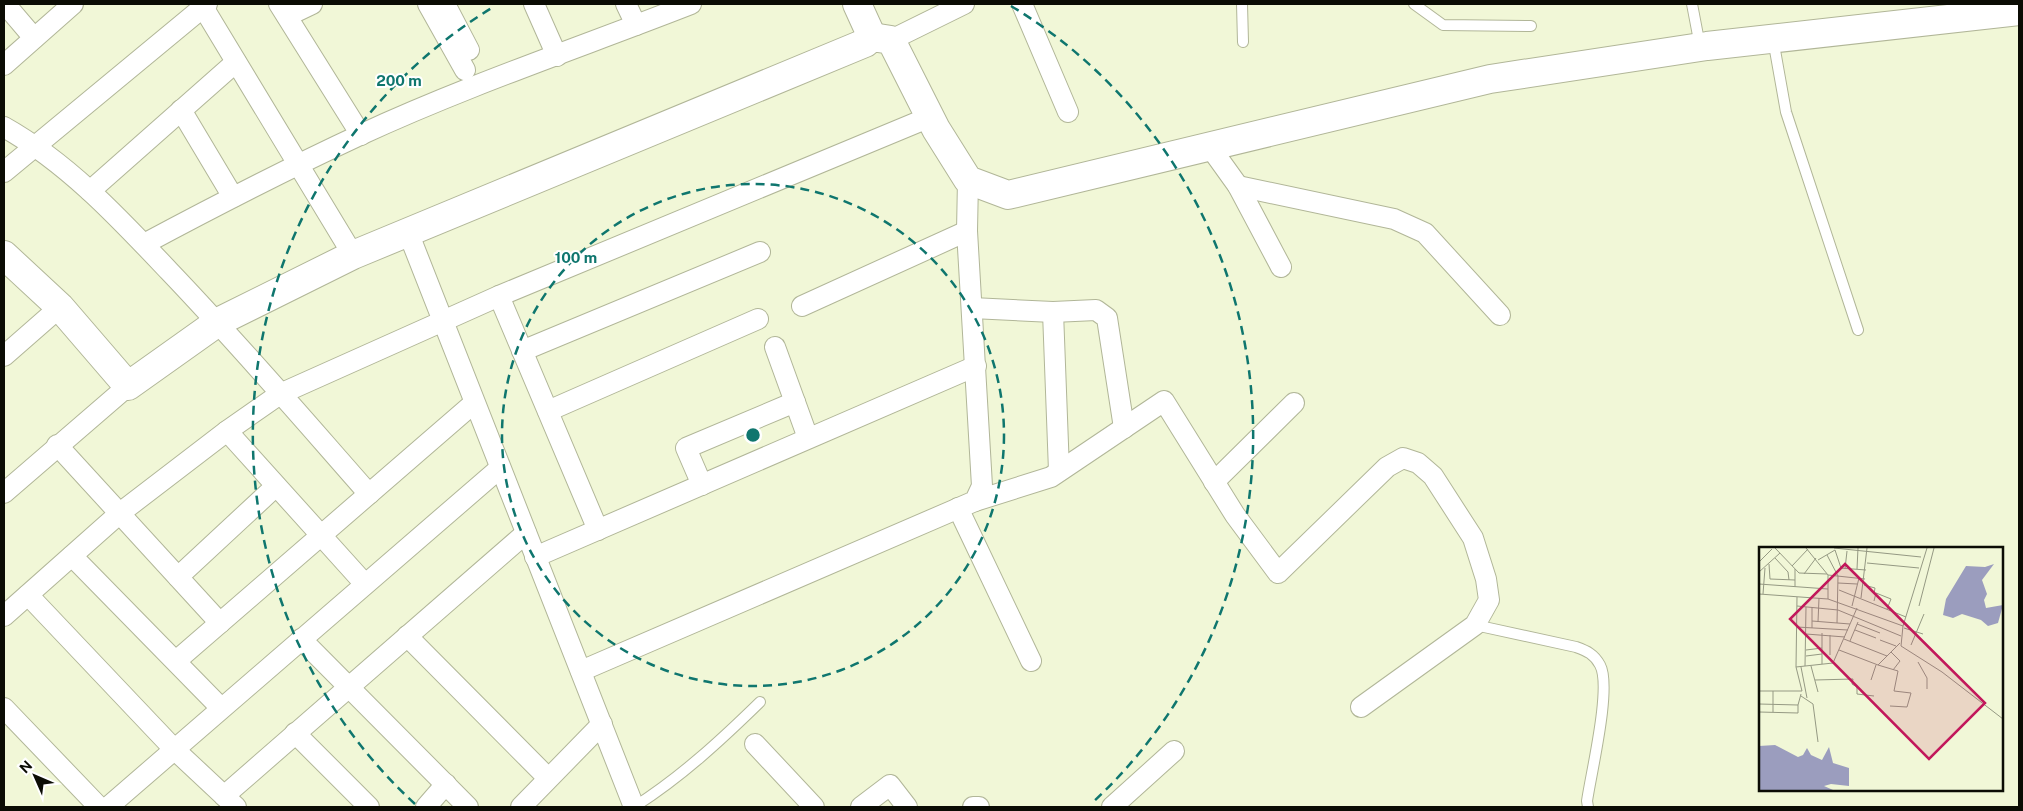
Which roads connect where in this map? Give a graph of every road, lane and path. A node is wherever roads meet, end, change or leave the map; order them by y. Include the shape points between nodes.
1 (5, 4) edge
2 (73, 4) edge
3 (312, 4) edge
4 (428, 4) edge
5 (445, 4) edge
6 (536, 4) edge
7 (626, 4) edge
8 (691, 4) edge
9 (857, 4) edge
10 (964, 4) edge
11 (1022, 4) edge
12 (1242, 4) edge
13 (1414, 4) edge
14 (1692, 4) edge
15 (205, 5) edge
16 (283, 10) edge
17 (2019, 11) edge
18 (636, 25) junction
19 (1531, 26) dead end
20 (34, 38) junction
21 (881, 39) junction
22 (1773, 39) junction
23 (1243, 42) dead end
24 (1700, 47) junction
25 (557, 56) junction
26 (236, 62) junction
27 (4, 65) edge
28 (181, 110) junction
29 (1068, 112) dead end
30 (930, 117) junction
31 (4, 127) edge
32 (361, 135) junction
33 (35, 144) junction
34 (1210, 146) junction
35 (298, 166) junction
36 (4, 172) edge
37 (968, 180) junction
38 (1238, 186) junction
39 (90, 190) junction
40 (233, 197) junction
41 (967, 231) junction
42 (408, 232) junction
43 (144, 244) junction
44 (760, 252) dead end
45 (4, 255) edge
46 (353, 255) junction
47 (1281, 267) dead end
48 (499, 296) junction
49 (802, 306) dead end
50 (60, 307) junction
51 (972, 308) junction
52 (1053, 312) junction
53 (1500, 315) dead end
54 (758, 319) dead end
55 (218, 322) junction
56 (442, 323) junction
57 (1858, 330) dead end
58 (775, 347) dead end
59 (522, 351) junction
60 (4, 356) edge
61 (976, 366) junction
62 (128, 386) junction
63 (280, 394) junction
64 (795, 402) junction
65 (474, 403) junction
66 (1294, 403) dead end
67 (548, 411) junction
68 (1124, 428) junction
69 (227, 431) junction
70 (808, 438) junction
71 (57, 444) junction
72 (500, 468) junction
73 (1059, 472) junction
74 (1214, 482) junction
75 (702, 485) junction
76 (276, 486) junction
77 (4, 493) edge
78 (369, 494) junction
79 (966, 504) junction
80 (120, 513) junction
81 (598, 530) junction
82 (526, 533) junction
83 (321, 536) junction
84 (72, 556) junction
85 (535, 557) junction
86 (178, 577) junction
87 (364, 583) junction
88 (28, 595) junction
89 (4, 616) edge
90 (220, 623) junction
91 (1475, 625) junction
92 (407, 636) junction
93 (301, 639) junction
94 (176, 661) junction
95 (1031, 661) dead end
96 (580, 671) junction
97 (348, 687) junction
98 (760, 702) dead end
99 (1361, 707) dead end
100 (4, 708) edge
101 (221, 708) junction
102 (602, 724) junction
103 (295, 734) junction
104 (755, 744) dead end
105 (174, 749) junction
106 (1174, 751) dead end
107 (548, 778) junction
108 (446, 784) junction
109 (230, 802) edge
110 (99, 807) edge
111 (108, 807) edge
112 (370, 807) edge
113 (426, 807) edge
114 (468, 807) edge
115 (521, 807) edge
116 (634, 807) edge
117 (814, 807) edge
118 (861, 807) edge
119 (907, 807) edge
120 (973, 807) edge
121 (979, 807) edge
122 (1112, 807) edge
123 (1588, 807) edge

1 - 20 street
2 - 20 street
3 - 16 street
4 - 5 street via 469,65
6 - 25 street
7 - 18 street
8 - 18 street
9 - 21 street
10 - 21 street
11 - 29 street
12 - 23 lane
13 - 19 lane via 1443,25
14 - 24 lane
15 - 26 street
15 - 33 street
16 - 32 street
17 - 22 street
18 - 25 street
20 - 27 street
21 - 30 street
21 - 42 street
22 - 24 street
22 - 57 lane via 1786,112
24 - 34 street via 1490,79
25 - 32 street
26 - 28 street
26 - 35 street
28 - 39 street
28 - 40 street
30 - 37 street
30 - 48 street
31 - 33 street
32 - 35 street
33 - 36 street
33 - 39 street
34 - 37 street via 1008,195
34 - 38 street
35 - 40 street
35 - 46 street
37 - 41 street
38 - 47 street
38 - 53 street via 1394,219 1425,233
39 - 43 street
40 - 43 street
41 - 49 street
41 - 51 street
42 - 46 street
42 - 56 street
43 - 55 street
44 - 59 street
45 - 50 street
46 - 55 street
48 - 56 street
48 - 59 street
50 - 60 street
50 - 62 street
51 - 52 street
51 - 61 street
52 - 68 street via 1096,310 1107,318
52 - 73 street
54 - 67 street
55 - 62 street
55 - 63 street
56 - 63 street
56 - 65 street
58 - 64 street
59 - 67 street
61 - 70 street
61 - 79 street via 982,486
62 - 71 street
63 - 69 street
63 - 78 street
64 - 70 street
64 - 75 street via 686,448
65 - 72 street
65 - 78 street
66 - 74 street
67 - 81 street
68 - 73 street
68 - 74 street via 1164,402
69 - 76 street
69 - 80 street
70 - 75 street
71 - 77 street
71 - 80 street
72 - 82 street
72 - 87 street
73 - 79 street
74 - 91 street via 1278,573 1387,467 1403,458 1418,463 1433,476 1473,538 1490,600
75 - 81 street
76 - 83 street
76 - 86 street
78 - 83 street
79 - 95 street
79 - 96 street
80 - 84 street
80 - 86 street
81 - 85 street
82 - 85 street
82 - 92 street
83 - 87 street
83 - 90 street
84 - 88 street
84 - 94 street
85 - 96 street
86 - 90 street
87 - 93 street
88 - 89 street
88 - 105 street
90 - 94 street
91 - 99 street
91 - 123 lane via 1576,647 1590,652 1600,665 1605,686
92 - 97 street
92 - 107 street
93 - 97 street
93 - 101 street
94 - 101 street
96 - 102 street
97 - 103 street
97 - 108 street
98 - 116 lane via 706,754
100 - 110 street
101 - 105 street
102 - 107 street
102 - 116 street
103 - 109 street
103 - 112 street
104 - 117 street
105 - 109 street
105 - 111 street
106 - 122 street
107 - 115 street
108 - 113 street
108 - 114 street
118 - 119 street via 890,785
120 - 121 street

